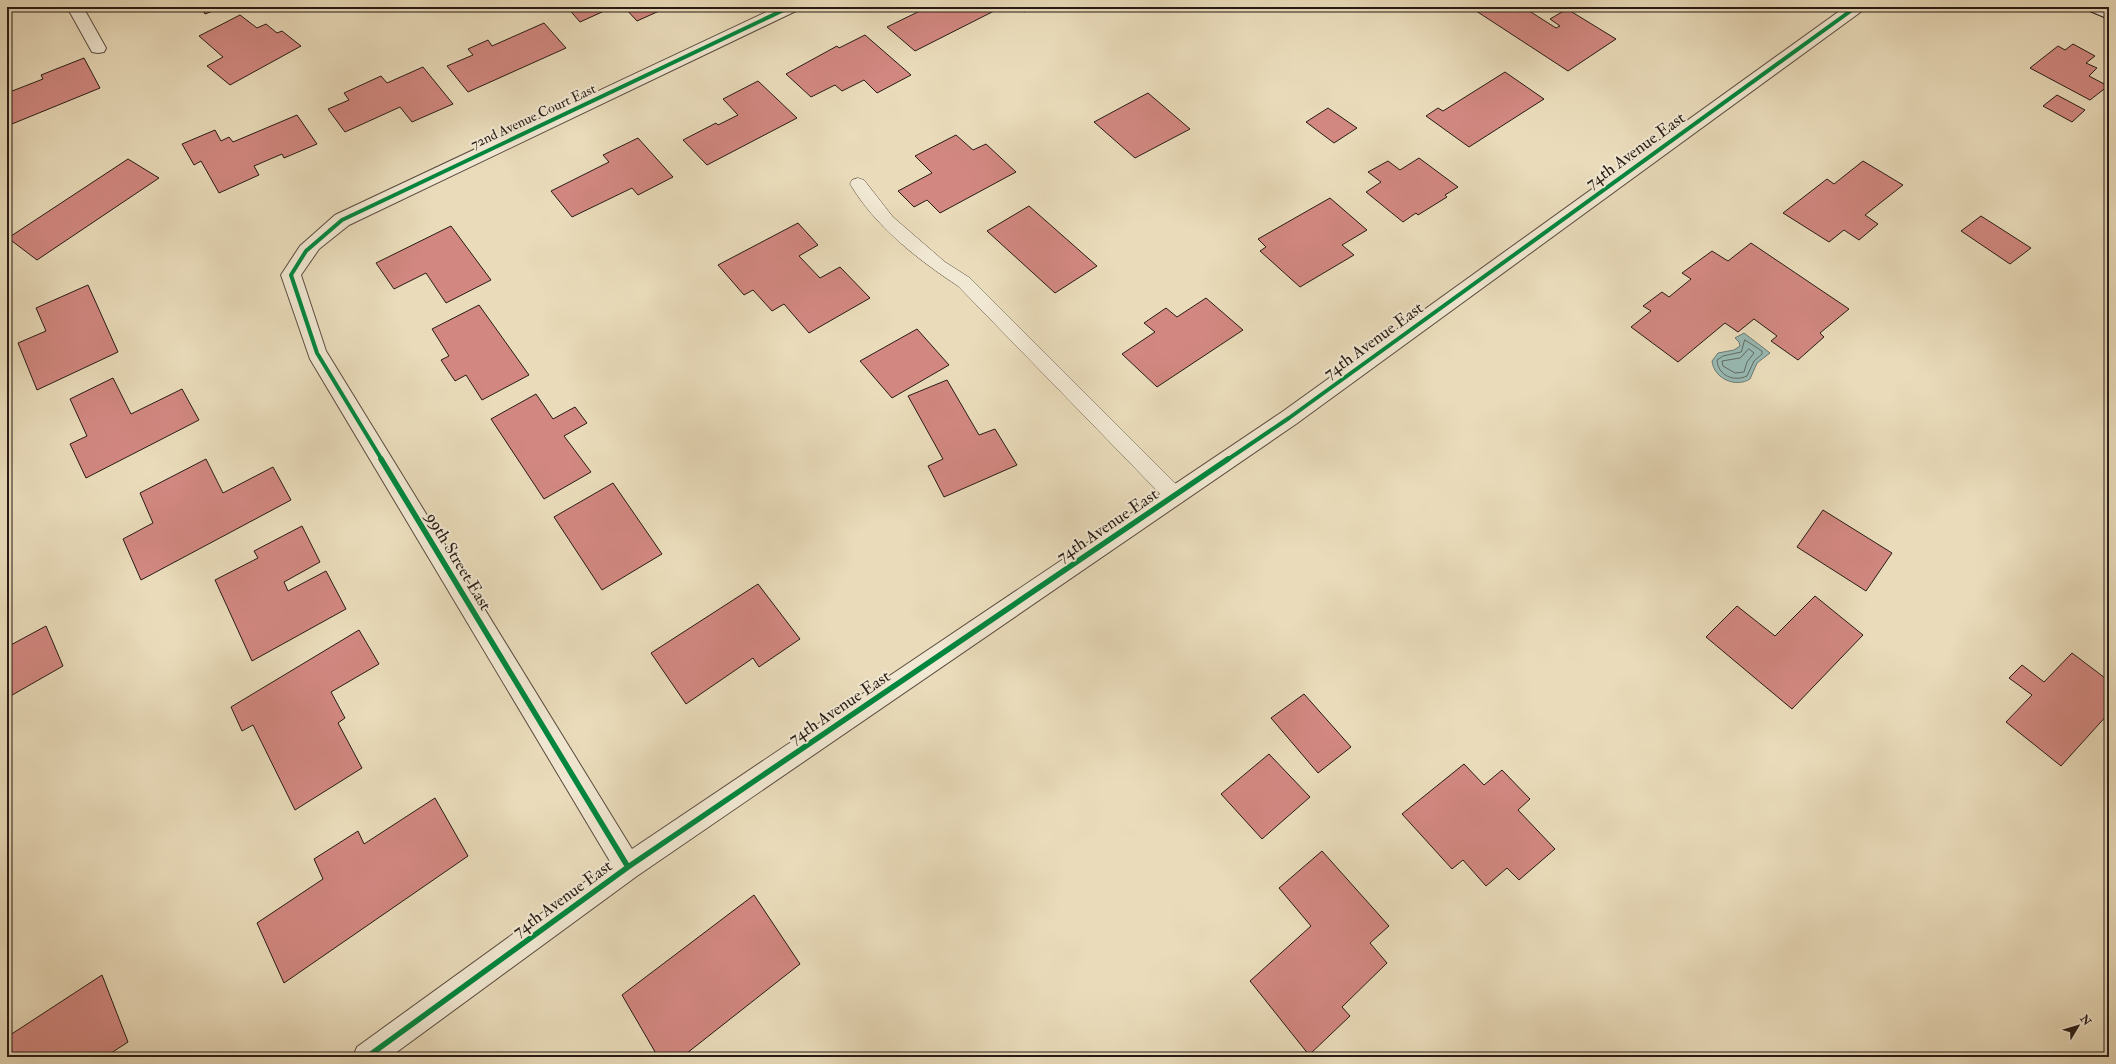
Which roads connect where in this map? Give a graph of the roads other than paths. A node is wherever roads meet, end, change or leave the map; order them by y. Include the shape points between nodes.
1 (75, 7) edge
2 (790, 7) edge
3 (1856, 7) edge
4 (2096, 7) edge
5 (2109, 14) edge
6 (98, 48) dead end
7 (858, 184) dead end
8 (297, 261) joint
9 (1175, 496) junction
10 (628, 867) junction
11 (367, 1057) edge

1 - 6 street
2 - 8 street, 72nd Avenue Court East via 342,220 316,240
3 - 9 street, 74th Avenue East via 1289,418
4 - 5 street
7 - 9 lane via 887,221 939,266 964,282
8 - 10 street, 99th Street East via 291,275 317,354
9 - 10 street, 74th Avenue East
10 - 11 street, 74th Avenue East

